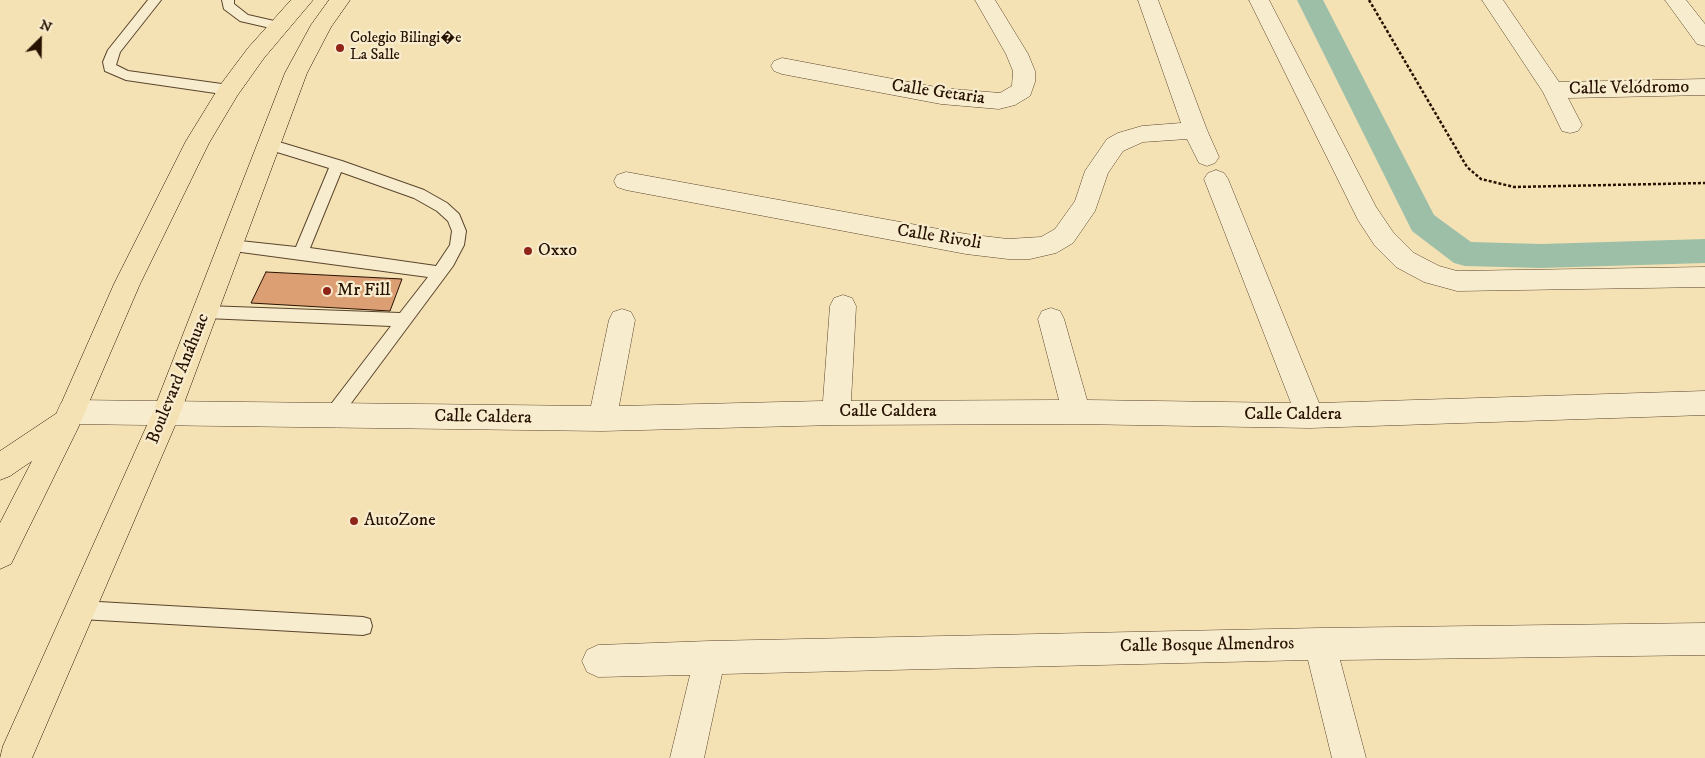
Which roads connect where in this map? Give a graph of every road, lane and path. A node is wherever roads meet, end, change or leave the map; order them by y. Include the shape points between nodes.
1 (155, 0) edge
2 (228, 0) edge
3 (303, 0) edge
4 (340, 0) edge
5 (986, 0) edge
6 (1148, 0) edge
7 (1259, 0) edge
8 (1369, 0) edge
9 (1492, 0) edge
10 (1675, 0) edge
11 (279, 26) junction
12 (1705, 39) edge
13 (782, 66) dead end
14 (1705, 87) edge
15 (229, 90) junction
16 (1553, 90) junction
17 (1570, 125) dead end
18 (1195, 130) junction
19 (269, 144) junction
20 (337, 165) junction
21 (626, 181) dead end
22 (1705, 183) edge
23 (231, 246) junction
24 (301, 252) junction
25 (440, 274) junction
26 (1705, 277) edge
27 (843, 306) dead end
28 (206, 312) junction
29 (404, 320) junction
30 (622, 320) dead end
31 (1051, 320) dead end
32 (1705, 403) edge
33 (836, 412) junction
34 (1076, 412) junction
35 (166, 414) junction
36 (70, 416) junction
37 (1310, 416) junction
38 (331, 417) junction
39 (602, 419) junction
40 (0, 468) edge
41 (0, 554) edge
42 (81, 610) junction
43 (363, 626) dead end
44 (1705, 639) edge
45 (1320, 644) junction
46 (710, 657) junction
47 (598, 661) dead end
48 (15, 758) edge
49 (687, 758) edge
50 (1349, 758) edge

1 - 15 lane via 114,50 110,68 126,75
2 - 11 lane via 228,6 244,18
3 - 11 main road
4 - 19 main road, Boulevard Anáhuac via 308,48
5 - 13 street, Calle Getaria via 1024,71 1022,90 1007,99 941,96
6 - 18 street
7 - 26 street via 1367,212 1384,239 1405,260 1433,275 1457,281
8 - 22 path via 1467,168 1481,179 1514,187
9 - 16 street, Calle Velódromo
10 - 12 street
11 - 15 main road
14 - 16 street, Calle Velódromo
15 - 36 main road via 198,141 131,275
16 - 17 street, Calle Velódromo
18 - 21 street, Calle Rivoli via 1142,134 1114,145 1097,171 1086,204 1064,236 1047,246 1030,249 966,244
18 - 37 street
19 - 20 lane
19 - 23 main road, Boulevard Anáhuac
20 - 24 lane
20 - 25 lane via 418,194 454,218 459,232 457,245
23 - 24 lane
23 - 28 main road, Boulevard Anáhuac
24 - 25 lane
25 - 29 lane
27 - 33 street
28 - 29 lane
28 - 35 main road, Boulevard Anáhuac
29 - 38 lane
30 - 39 street
31 - 34 street
32 - 37 street, Calle Caldera
33 - 34 street, Calle Caldera
33 - 39 street, Calle Caldera
34 - 37 street, Calle Caldera
35 - 36 street, Calle Caldera
35 - 38 street, Calle Caldera
35 - 42 main road, Boulevard Anáhuac
36 - 40 main road
36 - 41 main road
38 - 39 street, Calle Caldera
42 - 43 lane
42 - 48 main road, Boulevard Anáhuac
44 - 45 street, Calle Bosque Almendros
45 - 46 street, Calle Bosque Almendros
45 - 50 street
46 - 47 street, Calle Bosque Almendros
46 - 49 street

